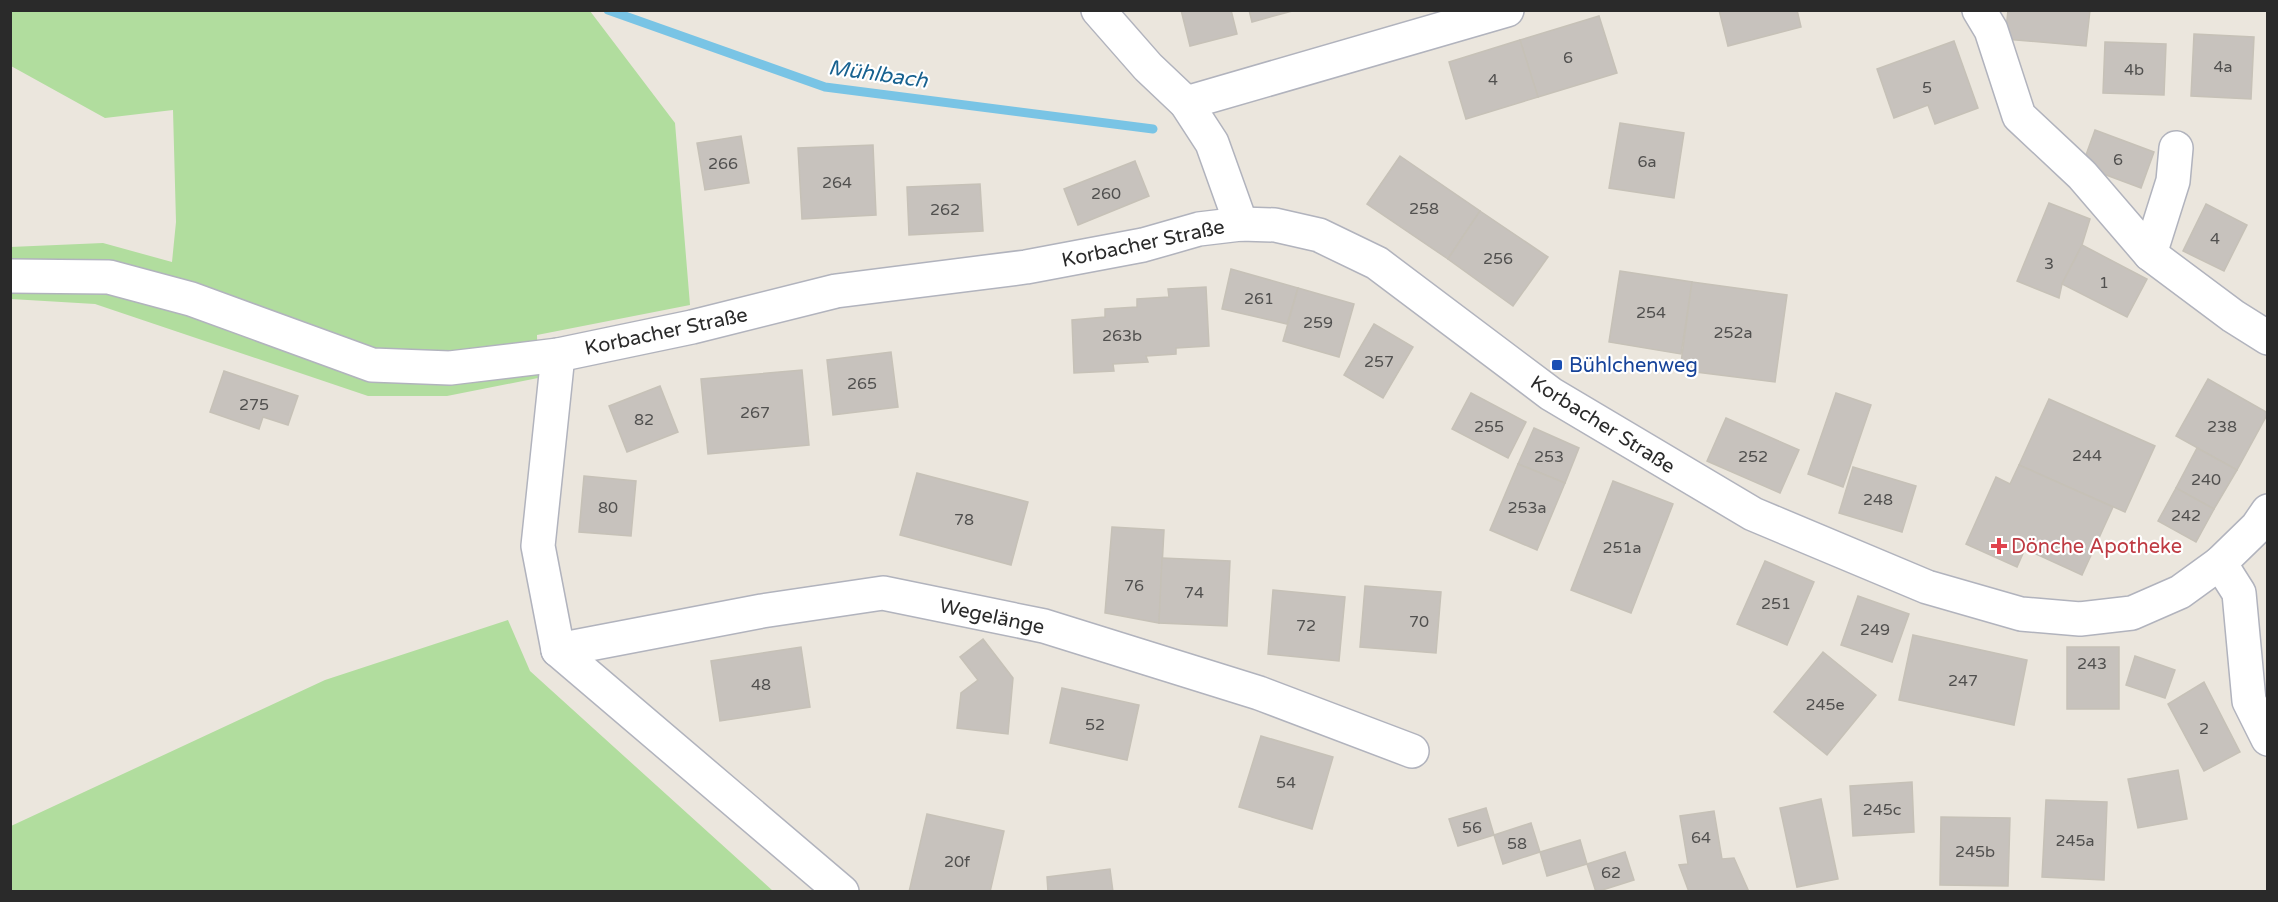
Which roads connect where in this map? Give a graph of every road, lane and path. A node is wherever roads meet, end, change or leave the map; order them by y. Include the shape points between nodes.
1 (1098, 10) edge
2 (1507, 10) edge
3 (1979, 10) edge
4 (1186, 103) junction
5 (2176, 148) dead end
6 (1241, 224) junction
7 (2150, 254) junction
8 (10, 276) edge
9 (2268, 338) edge
10 (558, 355) junction
11 (2268, 512) edge
12 (2220, 563) junction
13 (558, 650) junction
14 (2268, 739) edge
15 (1412, 751) dead end
16 (842, 891) edge

1 - 4 street
2 - 4 street
3 - 7 street via 1991,30 2019,116 2082,175
4 - 6 street via 1212,143
5 - 7 street via 2173,181
6 - 10 street, Korbacher Straße via 1199,229 1143,245 1026,267 836,291
6 - 12 street, Korbacher Straße via 1275,225 1319,235 1377,263 1551,394 1753,514 1927,587 2021,614 2080,619 2132,613 2180,592
7 - 9 street
8 - 10 street, Korbacher Straße via 109,277 191,299 372,365 450,368
10 - 13 street via 538,546
11 - 12 street, Korbacher Straße
12 - 14 street via 2238,593 2248,701
13 - 15 street, Wegelänge via 762,611 883,593 1044,626 1259,693
13 - 16 street

